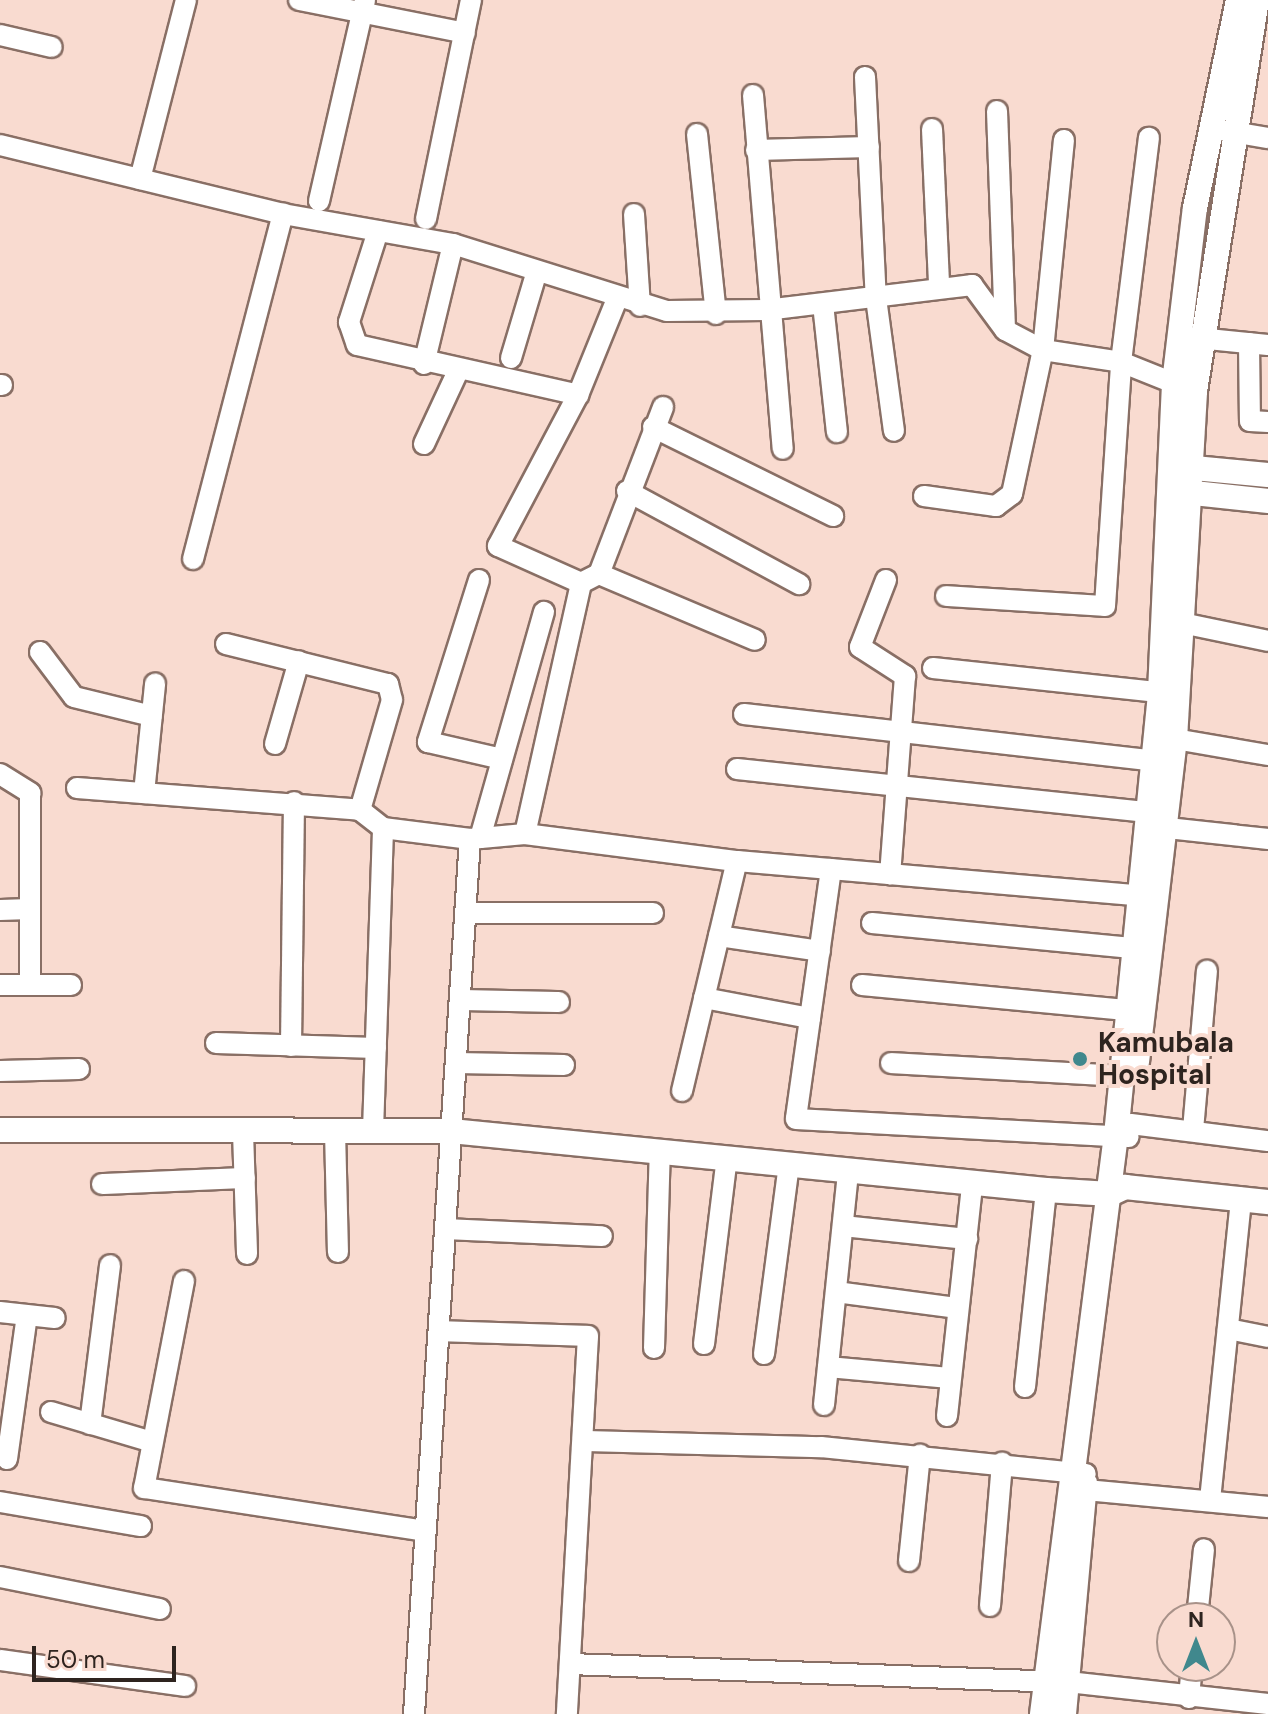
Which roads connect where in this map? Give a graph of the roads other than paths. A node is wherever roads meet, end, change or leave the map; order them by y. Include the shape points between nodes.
1 (186, 0) edge
2 (299, 0) edge
3 (471, 0) edge
4 (363, 6) edge
5 (1254, 7) edge
6 (465, 33) junction
7 (0, 35) edge
8 (52, 47) dead end
9 (865, 77) dead end
10 (753, 95) dead end
11 (997, 111) dead end
12 (932, 129) dead end
13 (1222, 130) junction
14 (697, 134) dead end
15 (1149, 138) dead end
16 (1268, 138) edge
17 (1064, 140) dead end
18 (869, 147) junction
19 (1, 149) edge
20 (756, 150) junction
21 (140, 179) junction
22 (319, 201) dead end
23 (283, 214) junction
24 (634, 214) dead end
25 (426, 219) dead end
26 (378, 231) junction
27 (453, 244) junction
28 (537, 271) junction
29 (939, 285) junction
30 (876, 298) junction
31 (617, 299) junction
32 (823, 304) junction
33 (640, 306) junction
34 (766, 310) junction
35 (716, 314) junction
36 (1005, 330) junction
37 (1190, 337) junction
38 (1259, 344) edge
39 (1043, 350) junction
40 (511, 358) dead end
41 (1121, 362) junction
42 (424, 364) junction
43 (458, 371) junction
44 (1185, 387) junction
45 (578, 395) junction
46 (663, 407) dead end
47 (1268, 422) edge
48 (653, 427) junction
49 (894, 431) dead end
50 (837, 432) dead end
51 (424, 444) dead end
52 (783, 449) dead end
53 (1180, 467) junction
54 (1268, 475) edge
55 (627, 491) junction
56 (1179, 492) junction
57 (924, 496) dead end
58 (1268, 501) edge
59 (833, 516) dead end
60 (193, 559) dead end
61 (590, 578) junction
62 (479, 580) dead end
63 (886, 580) dead end
64 (799, 584) dead end
65 (946, 596) dead end
66 (544, 612) dead end
67 (1182, 623) junction
68 (755, 640) dead end
69 (1268, 641) edge
70 (226, 644) dead end
71 (40, 652) dead end
72 (299, 661) junction
73 (933, 668) dead end
74 (155, 684) dead end
75 (1168, 693) junction
76 (744, 714) dead end
77 (152, 716) junction
78 (899, 732) junction
79 (275, 744) dead end
80 (1167, 754) junction
81 (1268, 755) edge
82 (502, 759) junction
83 (737, 769) dead end
84 (0, 774) edge
85 (897, 786) junction
86 (77, 788) dead end
87 (144, 793) junction
88 (294, 802) junction
89 (360, 810) junction
90 (1156, 820) junction
91 (383, 828) junction
92 (525, 834) junction
93 (475, 838) junction
94 (1268, 839) edge
95 (737, 861) junction
96 (831, 869) junction
97 (890, 874) junction
98 (1137, 895) junction
99 (30, 909) junction
100 (0, 910) edge
101 (466, 913) junction
102 (653, 913) dead end
103 (872, 923) dead end
104 (719, 936) junction
105 (1132, 948) junction
106 (820, 951) junction
107 (1207, 971) dead end
108 (0, 985) edge
109 (30, 985) junction
110 (71, 985) dead end
111 (862, 985) dead end
112 (704, 998) junction
113 (460, 1000) junction
114 (559, 1002) dead end
115 (1126, 1010) junction
116 (810, 1018) junction
117 (216, 1043) dead end
118 (291, 1046) junction
119 (376, 1048) junction
120 (456, 1063) junction
121 (891, 1063) dead end
122 (564, 1065) dead end
123 (79, 1069) dead end
124 (0, 1071) edge
125 (1121, 1076) junction
126 (682, 1091) dead end
127 (0, 1130) edge
128 (1193, 1130) junction
129 (335, 1131) junction
130 (373, 1131) junction
131 (451, 1131) junction
132 (243, 1132) junction
133 (1126, 1132) junction
134 (1268, 1141) edge
135 (660, 1150) junction
136 (727, 1158) junction
137 (789, 1165) junction
138 (848, 1173) junction
139 (245, 1178) junction
140 (102, 1184) dead end
141 (972, 1184) junction
142 (1046, 1190) junction
143 (1117, 1190) junction
144 (1241, 1198) junction
145 (1268, 1202) edge
146 (843, 1226) junction
147 (445, 1229) junction
148 (602, 1236) dead end
149 (967, 1239) junction
150 (338, 1252) dead end
151 (247, 1254) dead end
152 (110, 1265) dead end
153 (184, 1281) dead end
154 (836, 1292) junction
155 (958, 1308) junction
156 (0, 1312) edge
157 (27, 1315) junction
158 (55, 1318) dead end
159 (1228, 1329) junction
160 (439, 1331) junction
161 (1268, 1337) edge
162 (704, 1344) dead end
163 (654, 1348) dead end
164 (764, 1354) dead end
165 (828, 1367) junction
166 (950, 1378) junction
167 (1025, 1387) dead end
168 (824, 1405) dead end
169 (51, 1412) dead end
170 (947, 1416) dead end
171 (90, 1424) junction
172 (149, 1441) junction
173 (586, 1441) junction
174 (920, 1455) junction
175 (7, 1459) dead end
176 (1002, 1463) junction
177 (1081, 1479) junction
178 (1210, 1500) junction
179 (0, 1502) edge
180 (1268, 1507) edge
181 (141, 1526) dead end
182 (425, 1531) junction
183 (1204, 1549) dead end
184 (909, 1561) dead end
185 (0, 1577) edge
186 (1199, 1602) edge
187 (990, 1606) dead end
188 (160, 1609) dead end
189 (0, 1660) edge
190 (570, 1664) junction
191 (1193, 1682) edge
192 (1056, 1684) junction
193 (185, 1686) dead end
194 (1194, 1703) edge
195 (1268, 1704) edge
196 (414, 1714) edge
197 (567, 1714) edge
198 (1042, 1714) edge
199 (1064, 1714) edge

1 - 21 street
2 - 4 street
3 - 6 street
4 - 6 street
4 - 22 street
5 - 13 street
6 - 25 street
7 - 8 street
9 - 18 street
10 - 20 street
11 - 36 street
12 - 29 street
13 - 16 street
13 - 37 street
14 - 35 street
15 - 41 street
17 - 39 street
18 - 20 street
18 - 30 street
19 - 21 street
20 - 34 street
21 - 23 street
23 - 26 street
23 - 60 street
24 - 33 street
26 - 27 street
26 - 42 street via 349,322 351,339
27 - 28 street
27 - 42 street
28 - 31 street
28 - 40 street
29 - 30 street
29 - 36 street via 982,292
30 - 32 street
30 - 49 street
31 - 33 street
31 - 45 street
32 - 34 street
32 - 50 street
33 - 35 street
34 - 35 street
34 - 52 street
36 - 39 street
37 - 38 street
37 - 44 street
38 - 47 street via 1250,421
39 - 41 street
39 - 57 street via 1009,499 996,506
41 - 44 street
41 - 65 street via 1105,606
42 - 43 street
43 - 45 street
43 - 51 street
44 - 53 street
45 - 61 street via 498,546
46 - 48 street
48 - 55 street
48 - 59 street
53 - 54 street
53 - 56 street
55 - 61 street
55 - 64 street
56 - 58 street
56 - 67 street
56 - 75 street
61 - 68 street
61 - 92 street
62 - 82 street via 428,742
63 - 78 street via 860,647 905,676
66 - 82 street
67 - 69 street
67 - 75 street
70 - 72 street
71 - 77 street via 74,697
72 - 79 street
72 - 89 street via 379,680 392,690
73 - 75 street
74 - 77 street
75 - 80 street
76 - 78 street
77 - 87 street
78 - 80 street
78 - 85 street
80 - 81 street
80 - 90 street
82 - 93 street
83 - 85 street
84 - 99 street via 30,793
85 - 90 street
85 - 97 street
86 - 87 street
87 - 88 street
88 - 89 street
88 - 118 street
89 - 91 street
90 - 94 street
90 - 98 street
90 - 133 street
91 - 93 street
91 - 119 street
92 - 93 street
92 - 95 street
93 - 101 street
95 - 96 street
95 - 104 street
96 - 97 street
96 - 106 street
97 - 98 street
98 - 105 street
99 - 100 street
99 - 109 street
101 - 102 street
101 - 113 street
103 - 105 street
104 - 106 street
104 - 112 street
105 - 115 street
106 - 116 street
107 - 128 street
108 - 109 street
109 - 110 street
111 - 115 street
112 - 116 street
112 - 126 street
113 - 114 street
113 - 120 street
115 - 125 street
116 - 133 street via 796,1119
117 - 118 street
118 - 119 street
119 - 130 street
120 - 122 street
120 - 131 street
121 - 125 street
123 - 124 street
125 - 133 street
127 - 132 street
128 - 133 street
128 - 134 street
129 - 130 street
129 - 132 street
129 - 150 street
130 - 131 street
131 - 135 street
131 - 147 street
132 - 139 street
133 - 143 street
135 - 136 street
135 - 163 street
136 - 137 street
136 - 162 street
137 - 138 street
137 - 164 street
138 - 141 street
138 - 146 street
139 - 140 street
139 - 151 street
141 - 142 street
141 - 149 street
142 - 143 street
142 - 167 street
143 - 144 street
143 - 177 street
144 - 145 street
144 - 159 street
146 - 149 street
146 - 154 street
147 - 148 street
147 - 160 street
149 - 155 street
152 - 171 street
153 - 172 street
154 - 155 street
154 - 165 street
155 - 166 street
156 - 157 street
157 - 158 street
157 - 175 street
159 - 161 street
159 - 178 street
160 - 173 street via 588,1336
160 - 182 street
165 - 166 street
165 - 168 street
166 - 170 street
169 - 171 street
171 - 172 street
172 - 182 street via 141,1477 153,1495
173 - 174 street
173 - 190 street
174 - 176 street
174 - 184 street
176 - 177 street
176 - 187 street
177 - 178 street
177 - 192 street
178 - 180 street
179 - 181 street
182 - 196 street
183 - 186 street
185 - 188 street
189 - 193 street
190 - 192 street
190 - 197 street
191 - 194 street
192 - 194 street
192 - 198 street
192 - 199 street
194 - 195 street

